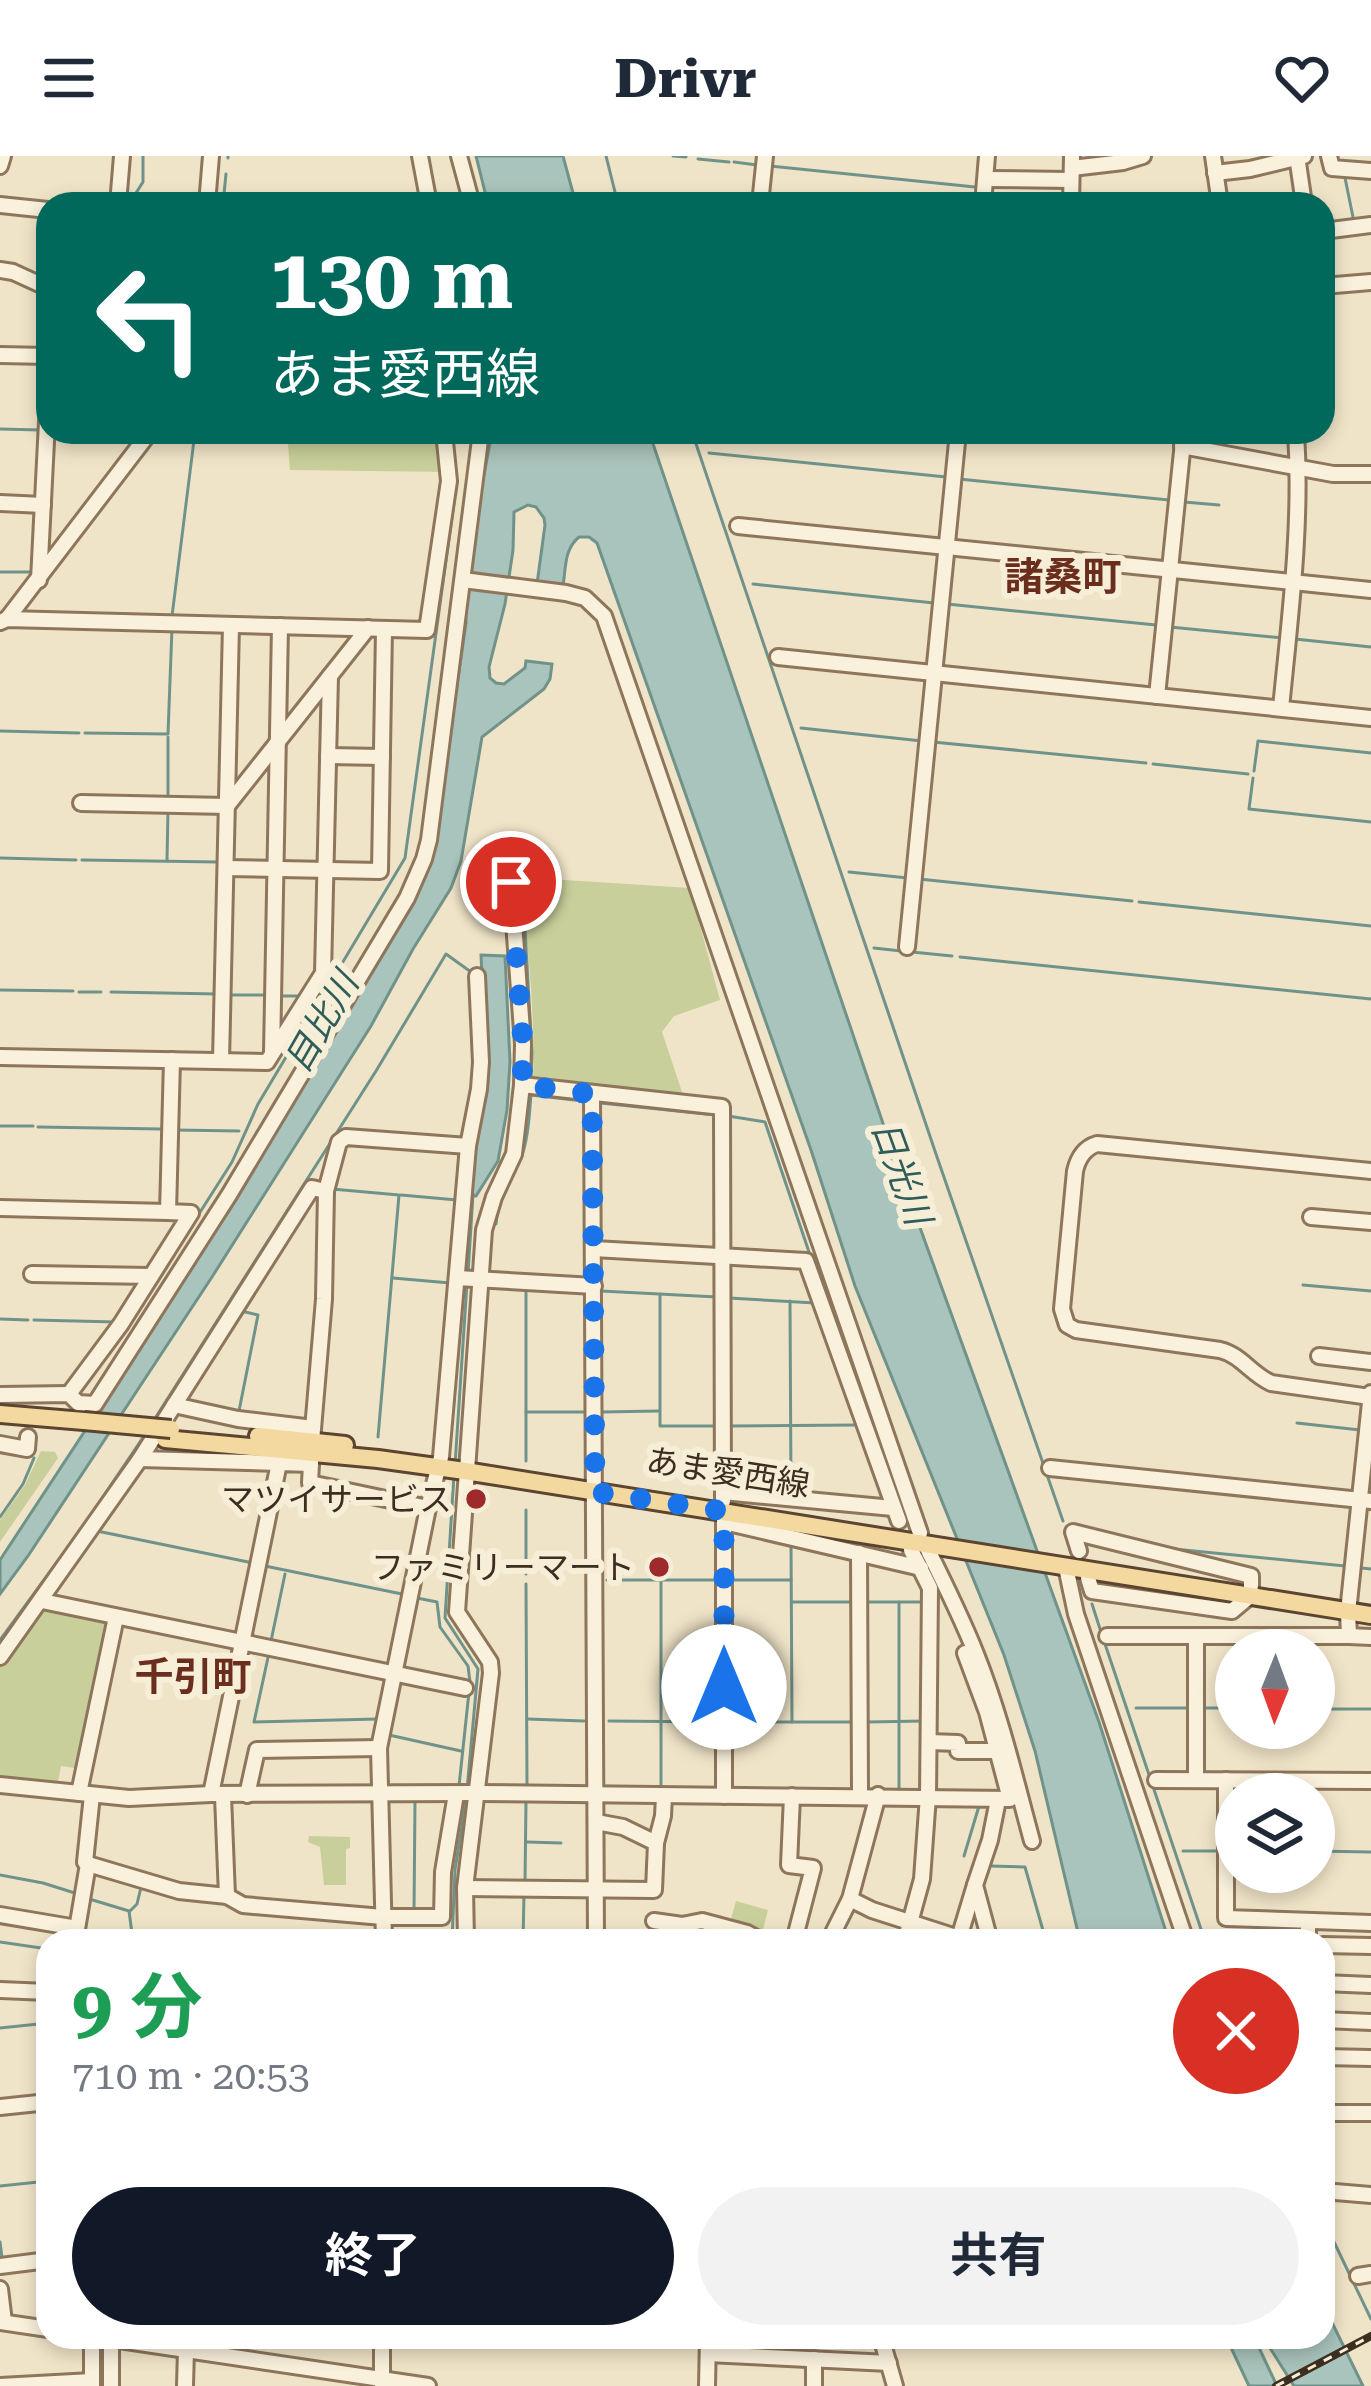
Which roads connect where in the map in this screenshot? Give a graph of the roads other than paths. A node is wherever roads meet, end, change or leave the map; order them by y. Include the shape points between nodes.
1 (3, 156) edge
2 (122, 156) edge
3 (211, 156) edge
4 (420, 156) edge
5 (460, 156) edge
6 (765, 156) edge
7 (986, 156) edge
8 (1143, 156) edge
9 (1213, 156) edge
10 (1300, 156) edge
11 (1329, 156) edge
12 (0, 166) edge
13 (1071, 168) edge
14 (1371, 171) edge
15 (1215, 173) junction
16 (987, 178) junction
17 (119, 192) edge
18 (208, 192) edge
19 (427, 192) edge
20 (469, 192) edge
21 (761, 192) edge
22 (985, 192) edge
23 (1218, 192) edge
24 (1303, 192) edge
25 (0, 205) edge
26 (36, 209) edge
27 (1371, 225) edge
28 (1335, 230) edge
29 (0, 270) edge
30 (1371, 282) edge
31 (36, 283) edge
32 (1335, 285) edge
33 (0, 355) edge
34 (36, 356) edge
35 (46, 444) edge
36 (141, 444) edge
37 (445, 444) edge
38 (480, 444) edge
39 (957, 444) edge
40 (1182, 444) edge
41 (1210, 444) edge
42 (1297, 444) edge
43 (1298, 467) junction
44 (1371, 474) edge
45 (0, 503) edge
46 (43, 505) junction
47 (738, 526) dead end
48 (946, 547) junction
49 (1170, 568) junction
50 (39, 580) junction
51 (464, 580) junction
52 (1294, 582) junction
53 (1371, 590) edge
54 (4, 620) edge
55 (231, 625) junction
56 (280, 626) junction
57 (376, 629) junction
58 (778, 657) dead end
59 (935, 673) junction
60 (330, 676) junction
61 (1156, 696) junction
62 (1281, 708) junction
63 (1371, 718) edge
64 (278, 742) junction
65 (328, 756) junction
66 (382, 757) junction
67 (81, 803) dead end
68 (227, 806) junction
69 (226, 868) junction
70 (275, 869) junction
71 (326, 870) junction
72 (511, 882) dead end
73 (907, 947) dead end
74 (477, 976) dead end
75 (272, 1054) junction
76 (0, 1057) edge
77 (172, 1060) junction
78 (221, 1061) junction
79 (522, 1085) junction
80 (592, 1094) junction
81 (468, 1146) junction
82 (1371, 1172) edge
83 (326, 1192) junction
84 (0, 1208) edge
85 (168, 1212) junction
86 (1311, 1216) dead end
87 (1371, 1222) edge
88 (594, 1250) junction
89 (722, 1256) junction
90 (32, 1274) dead end
91 (151, 1276) junction
92 (469, 1279) junction
93 (594, 1286) junction
94 (1319, 1356) dead end
95 (451, 1359) junction
96 (474, 1360) junction
97 (1371, 1362) edge
98 (69, 1394) junction
99 (1371, 1394) edge
100 (0, 1395) edge
101 (175, 1405) junction
102 (0, 1414) edge
103 (0, 1424) edge
104 (81, 1426) junction
105 (28, 1437) dead end
106 (0, 1444) edge
107 (312, 1446) junction
108 (140, 1459) junction
109 (279, 1463) junction
110 (454, 1464) junction
111 (1050, 1468) dead end
112 (595, 1486) junction
113 (1366, 1500) edge
114 (723, 1506) junction
115 (428, 1508) junction
116 (925, 1542) junction
117 (1079, 1551) dead end
118 (859, 1553) junction
119 (1060, 1562) junction
120 (921, 1568) junction
121 (1088, 1578) dead end
122 (1251, 1591) junction
123 (42, 1600) junction
124 (1371, 1605) edge
125 (1350, 1607) junction
126 (1371, 1616) edge
127 (116, 1617) junction
128 (1107, 1636) dead end
129 (1196, 1636) junction
130 (1348, 1636) junction
131 (1371, 1637) edge
132 (242, 1642) junction
133 (965, 1653) dead end
134 (0, 1657) edge
135 (393, 1673) junction
136 (465, 1688) dead end
137 (929, 1742) junction
138 (379, 1748) junction
139 (997, 1751) junction
140 (1156, 1780) dead end
141 (1196, 1780) junction
142 (1215, 1780) edge
143 (1335, 1781) edge
144 (1371, 1781) edge
145 (0, 1785) edge
146 (466, 1793) junction
147 (86, 1794) junction
148 (380, 1794) junction
149 (217, 1795) junction
150 (247, 1795) junction
151 (596, 1795) junction
152 (860, 1795) junction
153 (629, 1796) junction
154 (664, 1796) junction
155 (724, 1796) junction
156 (792, 1796) junction
157 (878, 1796) junction
158 (928, 1796) junction
159 (998, 1800) junction
160 (596, 1822) junction
161 (623, 1827) junction
162 (1032, 1841) dead end
163 (656, 1843) junction
164 (88, 1864) junction
165 (975, 1885) junction
166 (465, 1888) junction
167 (596, 1889) junction
168 (1226, 1893) edge
169 (227, 1896) junction
170 (850, 1899) junction
171 (0, 1915) edge
172 (383, 1917) junction
173 (654, 1921) dead end
174 (910, 1922) junction
175 (1308, 1922) junction
176 (1371, 1923) edge
177 (56, 1929) edge
178 (77, 1929) edge
179 (383, 1929) edge
180 (466, 1929) edge
181 (596, 1929) edge
182 (732, 1929) edge
183 (797, 1929) edge
184 (836, 1929) edge
185 (908, 1929) edge
186 (931, 1929) edge
187 (962, 1929) edge
188 (987, 1929) edge
189 (1182, 1929) edge
190 (1308, 1929) edge
191 (1335, 1945) edge
192 (1371, 1946) edge
193 (1335, 1984) edge
194 (1371, 1985) edge
195 (0, 1990) edge
196 (36, 1992) edge
197 (1335, 2020) edge
198 (1371, 2022) edge
199 (1335, 2057) edge
200 (1371, 2058) edge
201 (36, 2103) edge
202 (0, 2107) edge
203 (1335, 2113) edge
204 (1371, 2113) edge
205 (1335, 2192) edge
206 (1371, 2194) edge
207 (36, 2262) edge
208 (0, 2266) edge
209 (0, 2289) edge
210 (2, 2322) edge
211 (36, 2328) edge
212 (100, 2349) edge
213 (104, 2349) edge
214 (186, 2349) joint
215 (382, 2349) edge
216 (708, 2349) edge
217 (767, 2349) edge
218 (885, 2349) edge
219 (708, 2354) junction
220 (767, 2357) junction
221 (814, 2360) junction
222 (889, 2363) junction
223 (296, 2365) junction
224 (382, 2382) edge
225 (92, 2384) edge
226 (0, 2386) edge
227 (111, 2386) edge
228 (184, 2386) edge
229 (294, 2386) edge
230 (428, 2386) edge
231 (707, 2386) edge
232 (814, 2386) edge
233 (895, 2386) edge

1 - 12 street
2 - 17 street
3 - 18 street
4 - 19 street
5 - 20 street
6 - 21 street
7 - 16 street
8 - 13 street
9 - 15 street
10 - 15 street
10 - 24 street
11 - 14 street via 1332,168
13 - 16 street
15 - 23 street
16 - 22 street
25 - 26 street
27 - 28 street
29 - 31 street
30 - 32 street
33 - 34 street
35 - 46 street
36 - 50 street
37 - 57 street via 449,481 427,630
38 - 51 street
39 - 48 street
40 - 49 street
41 - 43 street
42 - 43 street
43 - 44 street
43 - 52 street
45 - 46 street
46 - 50 street
47 - 48 street
48 - 49 street
48 - 59 street
49 - 52 street
49 - 61 street
50 - 54 street
51 - 98 street via 429,840 407,898 95,1404
51 - 116 street via 585,598 609,627
52 - 53 street
52 - 62 street
54 - 55 street
55 - 56 street
55 - 68 street
56 - 57 street
56 - 64 street
57 - 60 street
57 - 66 street
58 - 59 street
59 - 61 street
59 - 73 street
60 - 64 street
60 - 65 street
61 - 62 street
62 - 63 street
64 - 68 street
64 - 70 street
65 - 66 street
65 - 71 street
66 - 71 street via 380,871
67 - 68 street
68 - 69 street
69 - 70 street
69 - 78 street
70 - 71 street
70 - 75 street
71 - 75 street via 323,973
72 - 79 street
74 - 81 street via 482,1062
75 - 78 street via 267,1062
76 - 77 street
77 - 78 street
77 - 85 street
79 - 80 street
79 - 92 street via 514,1154
80 - 88 street
80 - 89 street via 722,1107
81 - 83 street via 346,1137
81 - 92 street
82 - 99 street via 1089,1147 1075,1171 1062,1309 1076,1330 1228,1352 1270,1382
83 - 101 street via 312,1188
83 - 107 street
84 - 85 street
85 - 91 street via 191,1213
86 - 87 street
88 - 89 street
88 - 93 street
89 - 114 street
89 - 114 street via 806,1261 896,1514
90 - 91 street
91 - 98 street
92 - 93 street
92 - 95 street
92 - 96 street
93 - 112 street
94 - 97 street
95 - 96 street
95 - 110 street
96 - 110 street
98 - 100 street
99 - 113 street
101 - 107 street
101 - 108 street
102 - 104 main road, あま愛西線
103 - 104 main road, あま愛西線
104 - 107 main road, あま愛西線, bridge
105 - 106 street via 27,1449
107 - 109 street
107 - 110 main road, あま愛西線
107 - 115 street via 310,1484
108 - 109 street
108 - 123 street
109 - 132 street
110 - 112 main road, あま愛西線
110 - 115 street
110 - 146 street via 457,1612 491,1673
111 - 113 street
112 - 114 main road, あま愛西線
112 - 151 street
113 - 125 street
114 - 116 main road, あま愛西線
114 - 118 street
114 - 155 street
115 - 135 street
116 - 119 main road, あま愛西線
116 - 120 street
116 - 162 street via 976,1654
117 - 122 street via 1073,1532 1251,1576
118 - 120 street
118 - 152 street
119 - 122 main road, あま愛西線
119 - 189 street
120 - 137 street via 930,1588
121 - 122 street via 1092,1591 1232,1611
122 - 125 main road, あま愛西線
123 - 127 street
123 - 134 street
124 - 125 main road, あま愛西線
125 - 126 main road, あま愛西線
125 - 130 street
127 - 132 street
127 - 147 street
128 - 129 street
129 - 130 street
129 - 141 street
130 - 131 street
132 - 135 street
132 - 149 street
133 - 139 street
135 - 136 street
135 - 138 street
137 - 139 street
137 - 158 street
138 - 148 street
138 - 150 street via 257,1750
139 - 159 street via 1010,1798
140 - 141 street
141 - 142 street
143 - 144 street
145 - 147 street
146 - 148 street
146 - 151 street
146 - 166 street
146 - 172 street via 443,1872 442,1917
147 - 149 street
147 - 164 street
148 - 150 street
148 - 172 street
149 - 150 street
149 - 169 street
151 - 153 street
151 - 160 street
152 - 156 street
152 - 157 street
153 - 154 street
153 - 161 street
154 - 155 street
154 - 163 street
155 - 156 street
156 - 183 street via 789,1865 813,1868
157 - 158 street
157 - 170 street
158 - 159 street
158 - 174 street
159 - 165 street
160 - 161 street
160 - 167 street
161 - 163 street
163 - 167 street via 654,1890
164 - 169 street via 178,1891
164 - 178 street
165 - 187 street
165 - 188 street
166 - 167 street
166 - 180 street
167 - 181 street
168 - 175 street via 1226,1918
169 - 172 street via 243,1905
170 - 174 street
170 - 184 street
171 - 177 street
172 - 179 street
173 - 182 street
174 - 185 street
174 - 186 street
175 - 176 street
175 - 190 street
191 - 192 street
193 - 194 street
195 - 196 street
197 - 198 street
199 - 200 street
201 - 202 street
203 - 204 street
205 - 206 street
207 - 208 street
209 - 210 street
210 - 211 street
212 - 225 street
213 - 227 street
214 - 223 street
214 - 228 street
215 - 224 street
216 - 219 street
217 - 220 street
218 - 222 street
219 - 220 street
219 - 231 street
220 - 221 street
221 - 222 street
221 - 232 street
222 - 233 street
223 - 224 street
223 - 229 street
224 - 230 street
225 - 226 street

